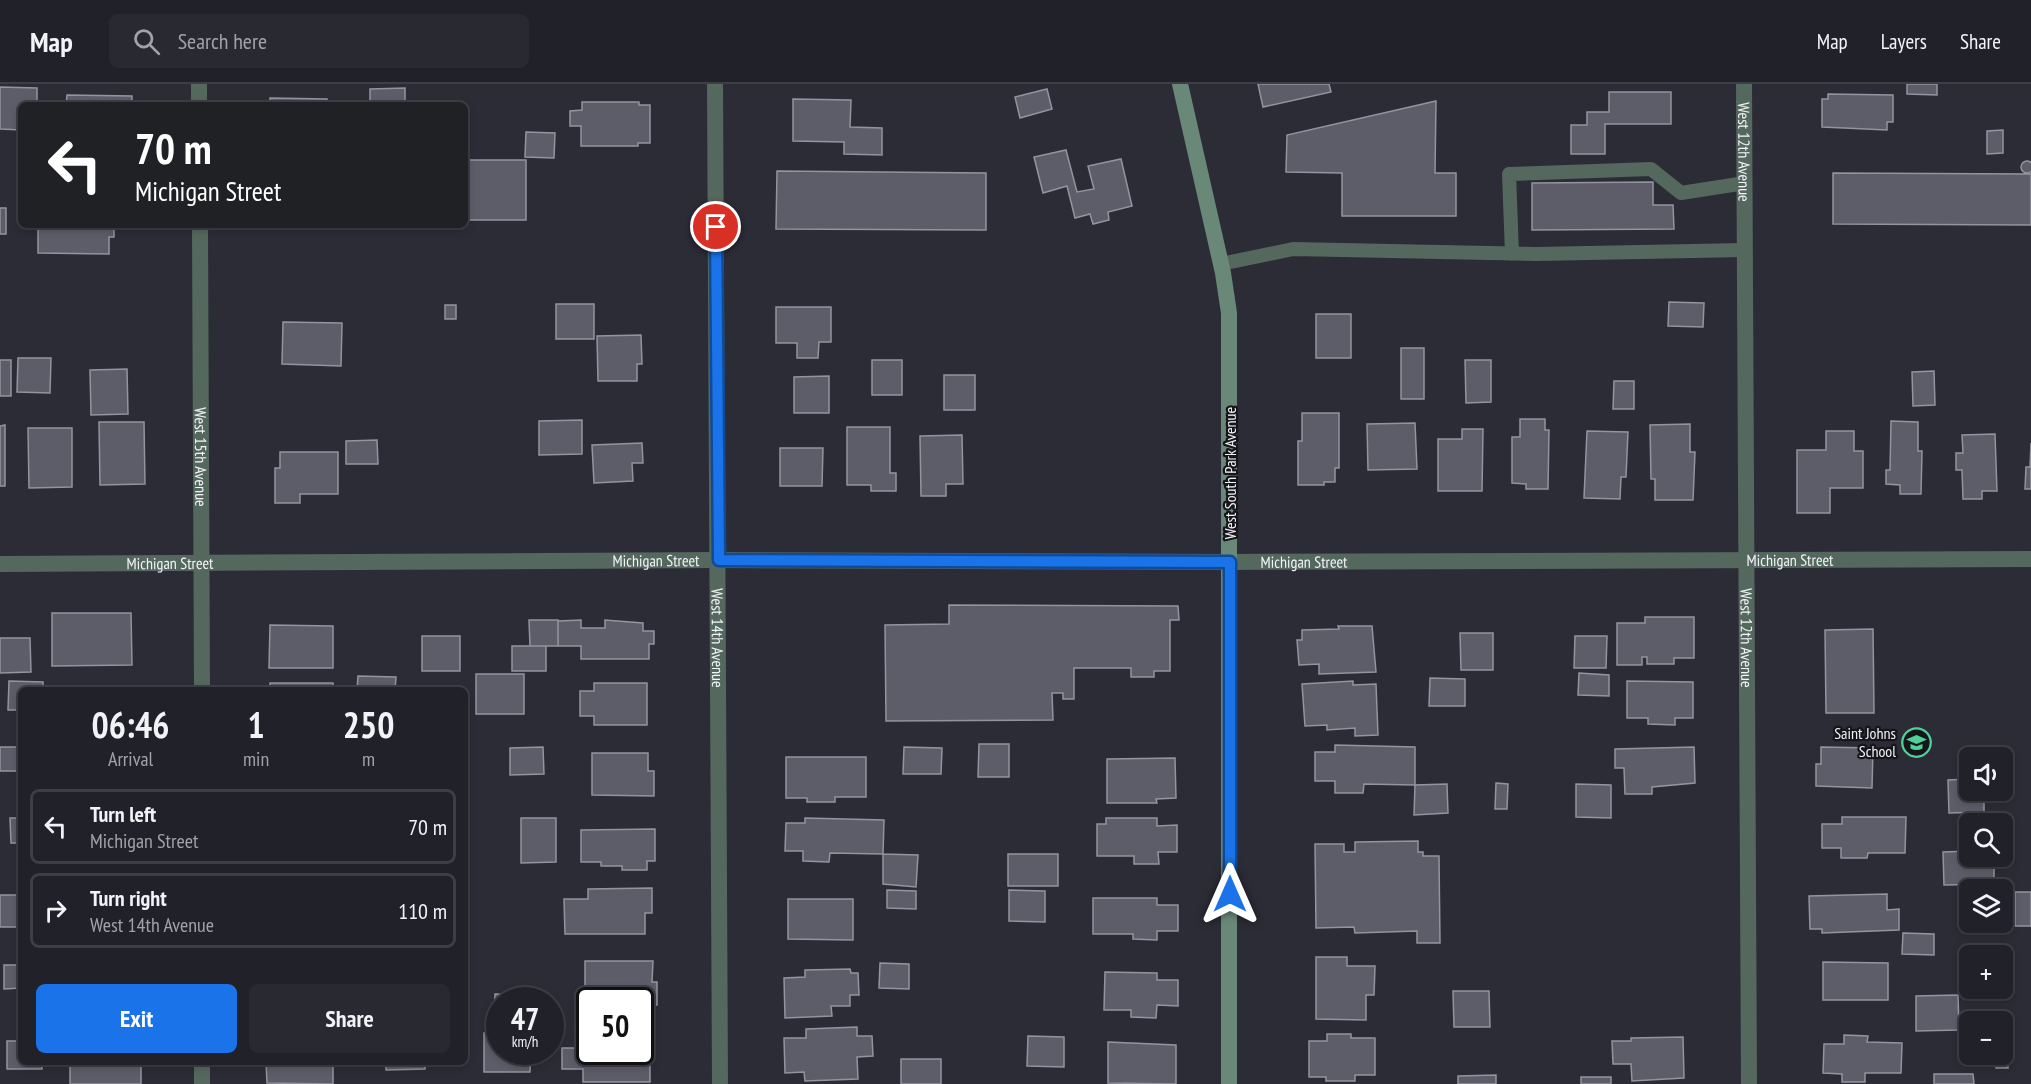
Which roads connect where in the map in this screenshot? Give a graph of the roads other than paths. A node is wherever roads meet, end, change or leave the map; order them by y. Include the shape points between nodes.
1 (199, 84) edge
2 (715, 84) edge
3 (1180, 84) edge
4 (1744, 84) edge
5 (199, 102) edge
6 (1745, 183) junction
7 (200, 228) edge
8 (1746, 250) junction
9 (1512, 254) junction
10 (1221, 264) junction
11 (2031, 558) edge
12 (1748, 559) junction
13 (719, 560) junction
14 (1230, 562) junction
15 (0, 564) edge
16 (202, 565) junction
17 (202, 687) edge
18 (202, 1065) edge
19 (202, 1084) edge
20 (720, 1084) edge
21 (1229, 1084) edge
22 (1749, 1084) edge

1 - 5 street
2 - 13 street, West 14th Avenue
3 - 10 main road, West South Park Avenue
4 - 6 street, West 12th Avenue
6 - 8 street, West 12th Avenue
6 - 9 lane via 1681,193 1651,169 1509,174
7 - 16 street, West 15th Avenue
8 - 9 lane
8 - 12 street, West 12th Avenue
9 - 10 lane via 1293,249
10 - 14 main road, West South Park Avenue via 1229,313
11 - 12 street, Michigan Street
12 - 14 street, Michigan Street
12 - 22 street, West 12th Avenue
13 - 14 street, Michigan Street
13 - 16 street, Michigan Street
13 - 20 street, West 14th Avenue
14 - 21 main road, West South Park Avenue
15 - 16 street, Michigan Street
16 - 17 street, West 15th Avenue
18 - 19 street

